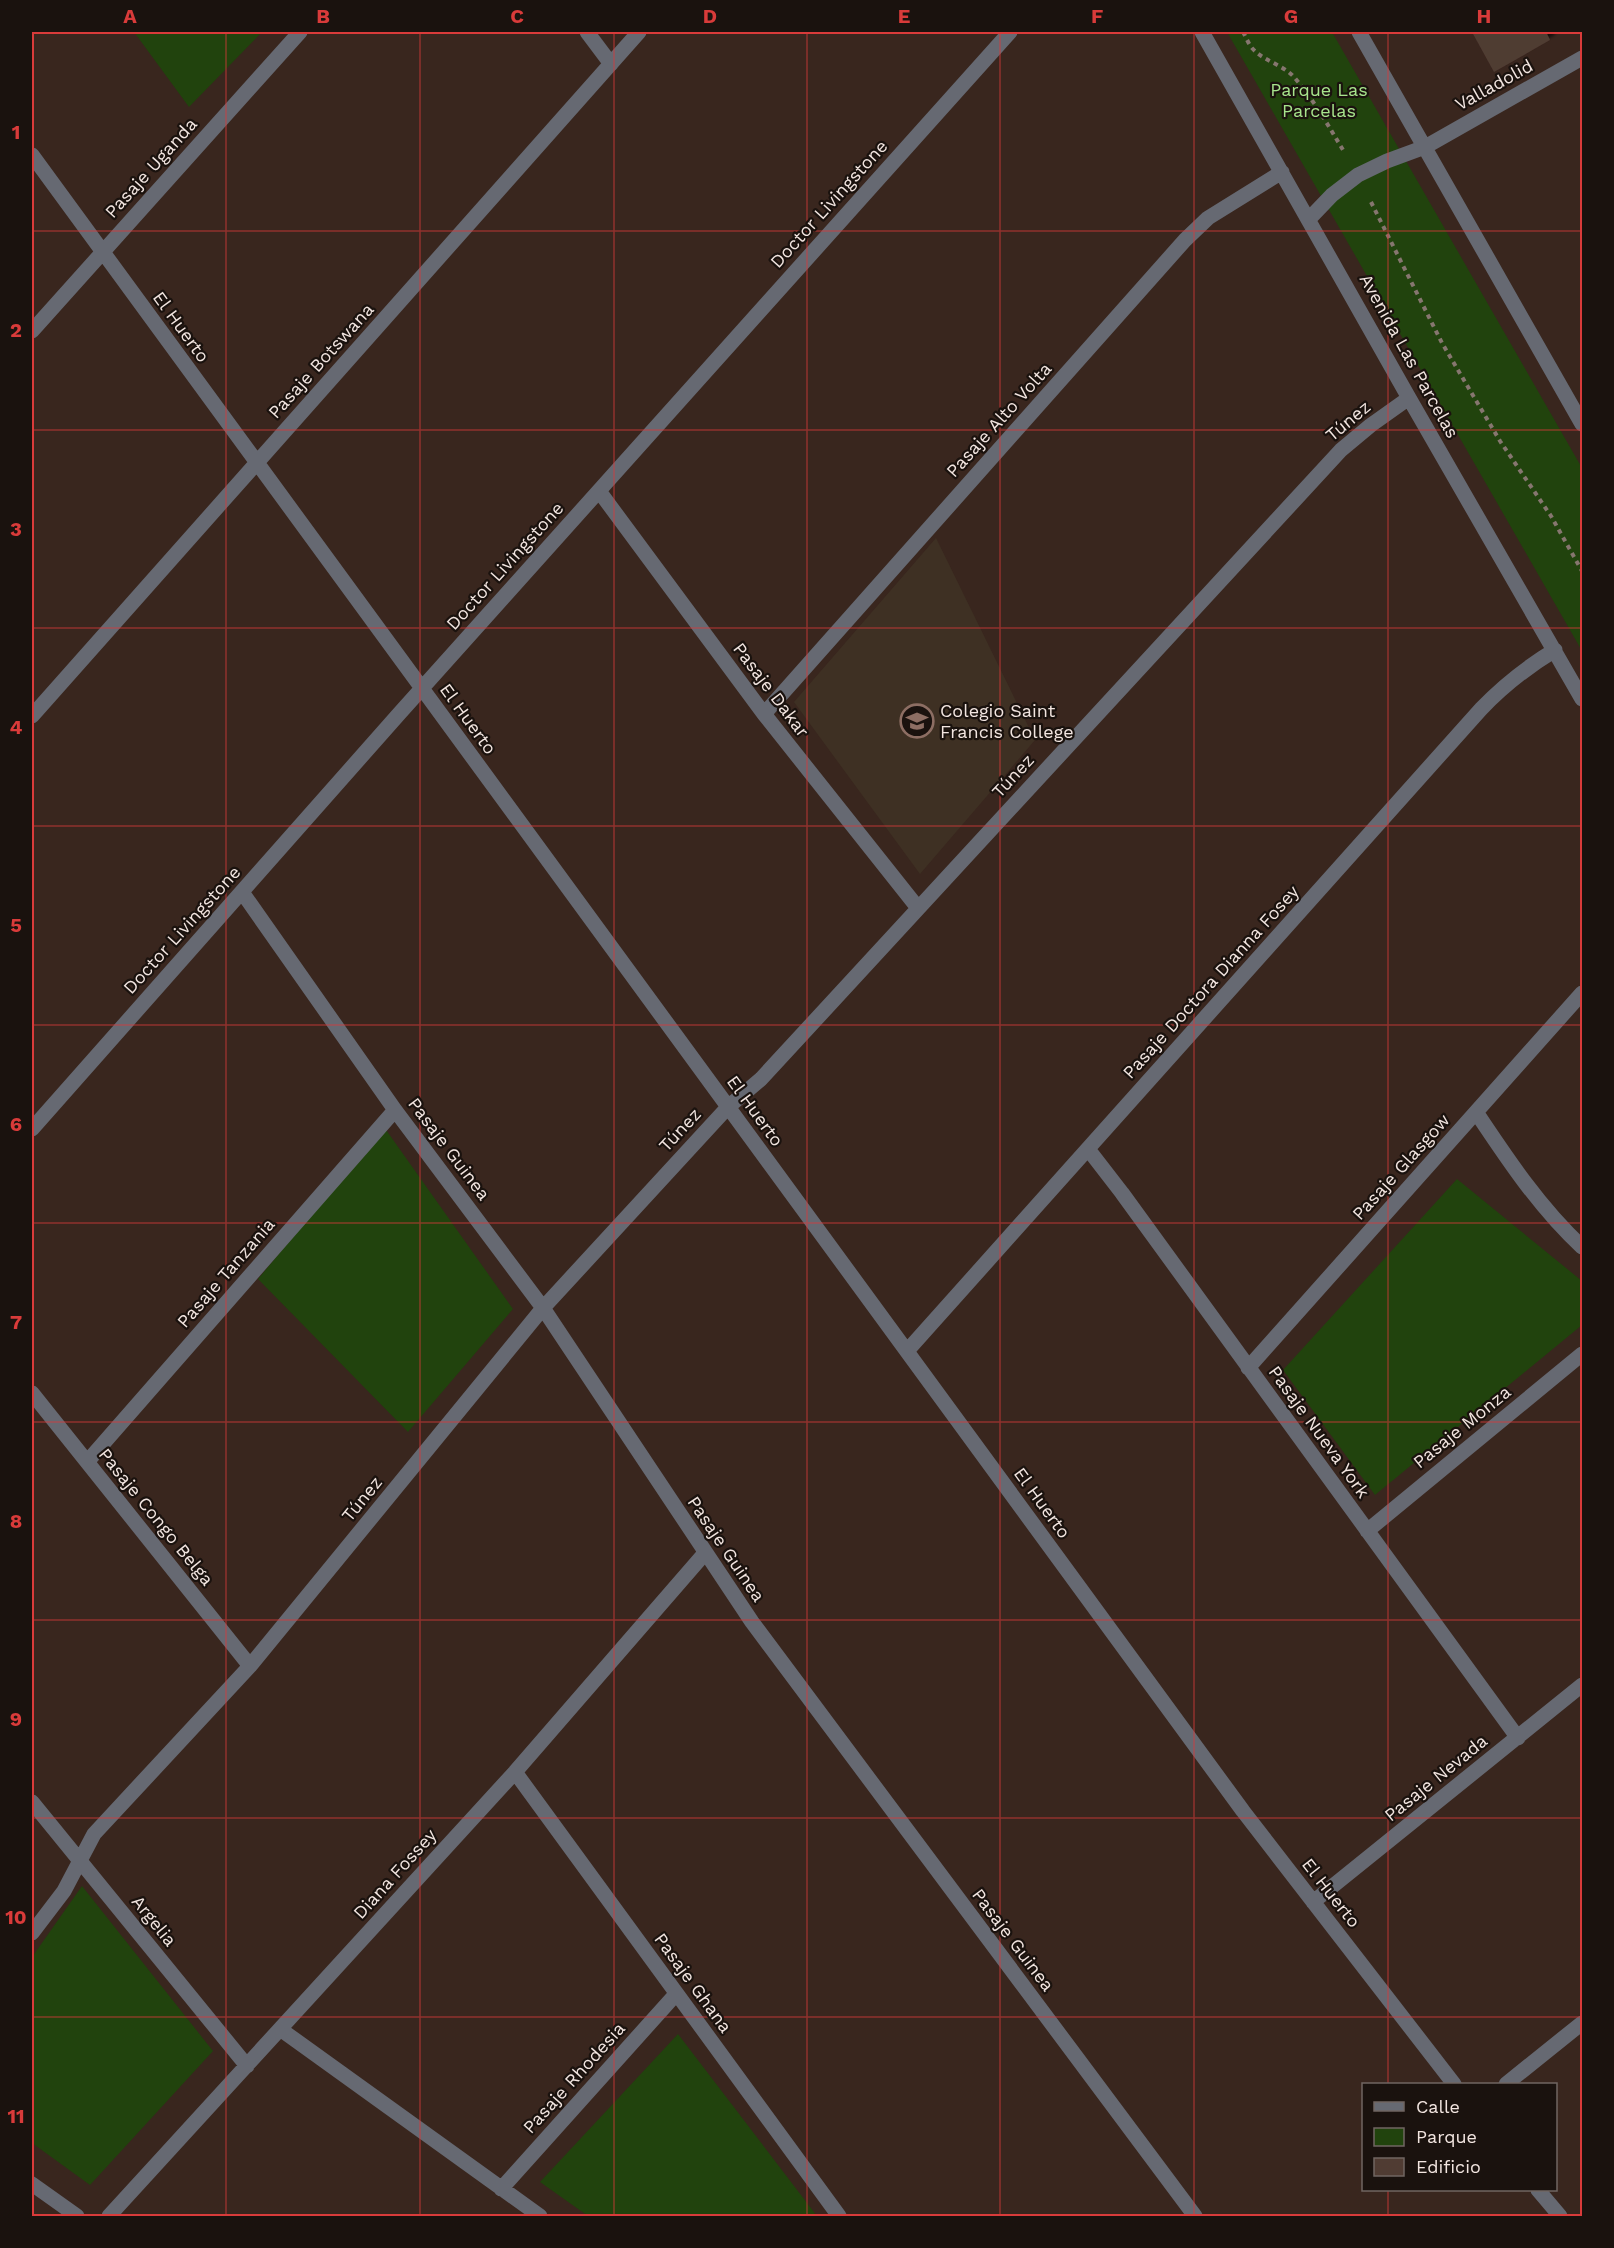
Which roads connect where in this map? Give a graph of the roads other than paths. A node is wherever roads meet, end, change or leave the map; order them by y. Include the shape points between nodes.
1 (300, 32) edge
2 (587, 32) edge
3 (639, 32) edge
4 (1010, 32) edge
5 (1202, 32) edge
6 (1359, 32) edge
7 (1582, 58) edge
8 (610, 64) junction
9 (1425, 147) junction
10 (32, 155) edge
11 (1282, 172) junction
12 (1309, 219) junction
13 (102, 252) junction
14 (32, 331) edge
15 (1409, 398) junction
16 (1582, 424) edge
17 (256, 463) junction
18 (599, 491) junction
19 (1555, 650) junction
20 (421, 688) junction
21 (1582, 699) edge
22 (764, 714) junction
23 (32, 716) edge
24 (242, 892) junction
25 (918, 908) junction
26 (1582, 993) edge
27 (728, 1107) junction
28 (395, 1110) junction
29 (1476, 1112) junction
30 (32, 1129) edge
31 (1088, 1149) junction
32 (1582, 1247) edge
33 (543, 1308) junction
34 (907, 1351) junction
35 (1582, 1353) edge
36 (1248, 1368) junction
37 (32, 1393) edge
38 (87, 1462) junction
39 (1367, 1531) junction
40 (705, 1553) junction
41 (250, 1666) junction
42 (1582, 1685) edge
43 (1518, 1738) junction
44 (515, 1772) junction
45 (32, 1802) edge
46 (80, 1861) junction
47 (1314, 1902) junction
48 (32, 1933) edge
49 (676, 1994) junction
50 (1582, 2023) edge
51 (280, 2029) junction
52 (247, 2066) junction
53 (1452, 2083) edge
54 (1508, 2083) edge
55 (32, 2184) edge
56 (501, 2189) junction
57 (1539, 2191) edge
58 (77, 2217) edge
59 (108, 2217) edge
60 (540, 2217) edge
61 (839, 2217) edge
62 (1195, 2217) edge
63 (1560, 2217) edge

1 - 13 street, Pasaje Uganda
2 - 8 street
3 - 8 street, Pasaje Botswana
4 - 18 street, Doctor Livingstone
5 - 11 street, Avenida Las Parcelas
6 - 9 street
7 - 9 street, Valladolid
8 - 17 street, Pasaje Botswana
9 - 12 street, Valladolid via 1358,175
9 - 16 street
10 - 13 street, El Huerto
11 - 12 street, Avenida Las Parcelas
11 - 22 street, Pasaje Alto Volta via 1208,218 1185,240
12 - 15 street, Avenida Las Parcelas
13 - 14 street, Pasaje Uganda
13 - 17 street, El Huerto
15 - 19 street, Avenida Las Parcelas
15 - 25 street, Túnez via 1341,450
17 - 20 street, El Huerto
17 - 23 street, Pasaje Botswana
18 - 20 street, Doctor Livingstone
18 - 22 street, Pasaje Dakar
19 - 21 street, Avenida Las Parcelas
19 - 31 street, Pasaje Doctora Dianna Fosey via 1523,670 1481,709
20 - 24 street, Doctor Livingstone
20 - 27 street, El Huerto
22 - 25 street, Pasaje Dakar
24 - 28 street, Pasaje Guinea
24 - 30 street, Doctor Livingstone
25 - 27 street, Túnez via 761,1079
26 - 29 street, Pasaje Glasgow
27 - 33 street, Túnez
27 - 34 street, El Huerto
28 - 33 street, Pasaje Guinea
28 - 38 street, Pasaje Tanzania
29 - 32 street via 1546,1210
29 - 36 street, Pasaje Glasgow
31 - 34 street, Pasaje Doctora Dianna Fosey
31 - 36 street, Pasaje Nueva York
33 - 40 street, Pasaje Guinea
33 - 41 street, Túnez
34 - 47 street, El Huerto
35 - 39 street, Pasaje Monza
36 - 39 street, Pasaje Nueva York
37 - 38 street, Pasaje Congo Belga
38 - 41 street, Pasaje Congo Belga
39 - 43 street, Pasaje Nueva York
40 - 44 street, Diana Fossey
40 - 62 street, Pasaje Guinea via 759,1632
41 - 46 street, Túnez via 94,1834
42 - 43 street, Pasaje Nevada
43 - 47 street, Pasaje Nevada
44 - 49 street, Pasaje Ghana
44 - 51 street, Diana Fossey
45 - 46 street, Argelia
46 - 48 street, Túnez via 64,1891
46 - 52 street, Argelia
47 - 53 street, El Huerto
49 - 56 street, Pasaje Rhodesia
49 - 61 street, Pasaje Ghana
50 - 54 street
51 - 52 street, Diana Fossey
51 - 56 street
52 - 59 street, Diana Fossey
55 - 58 street
56 - 60 street
57 - 63 street

